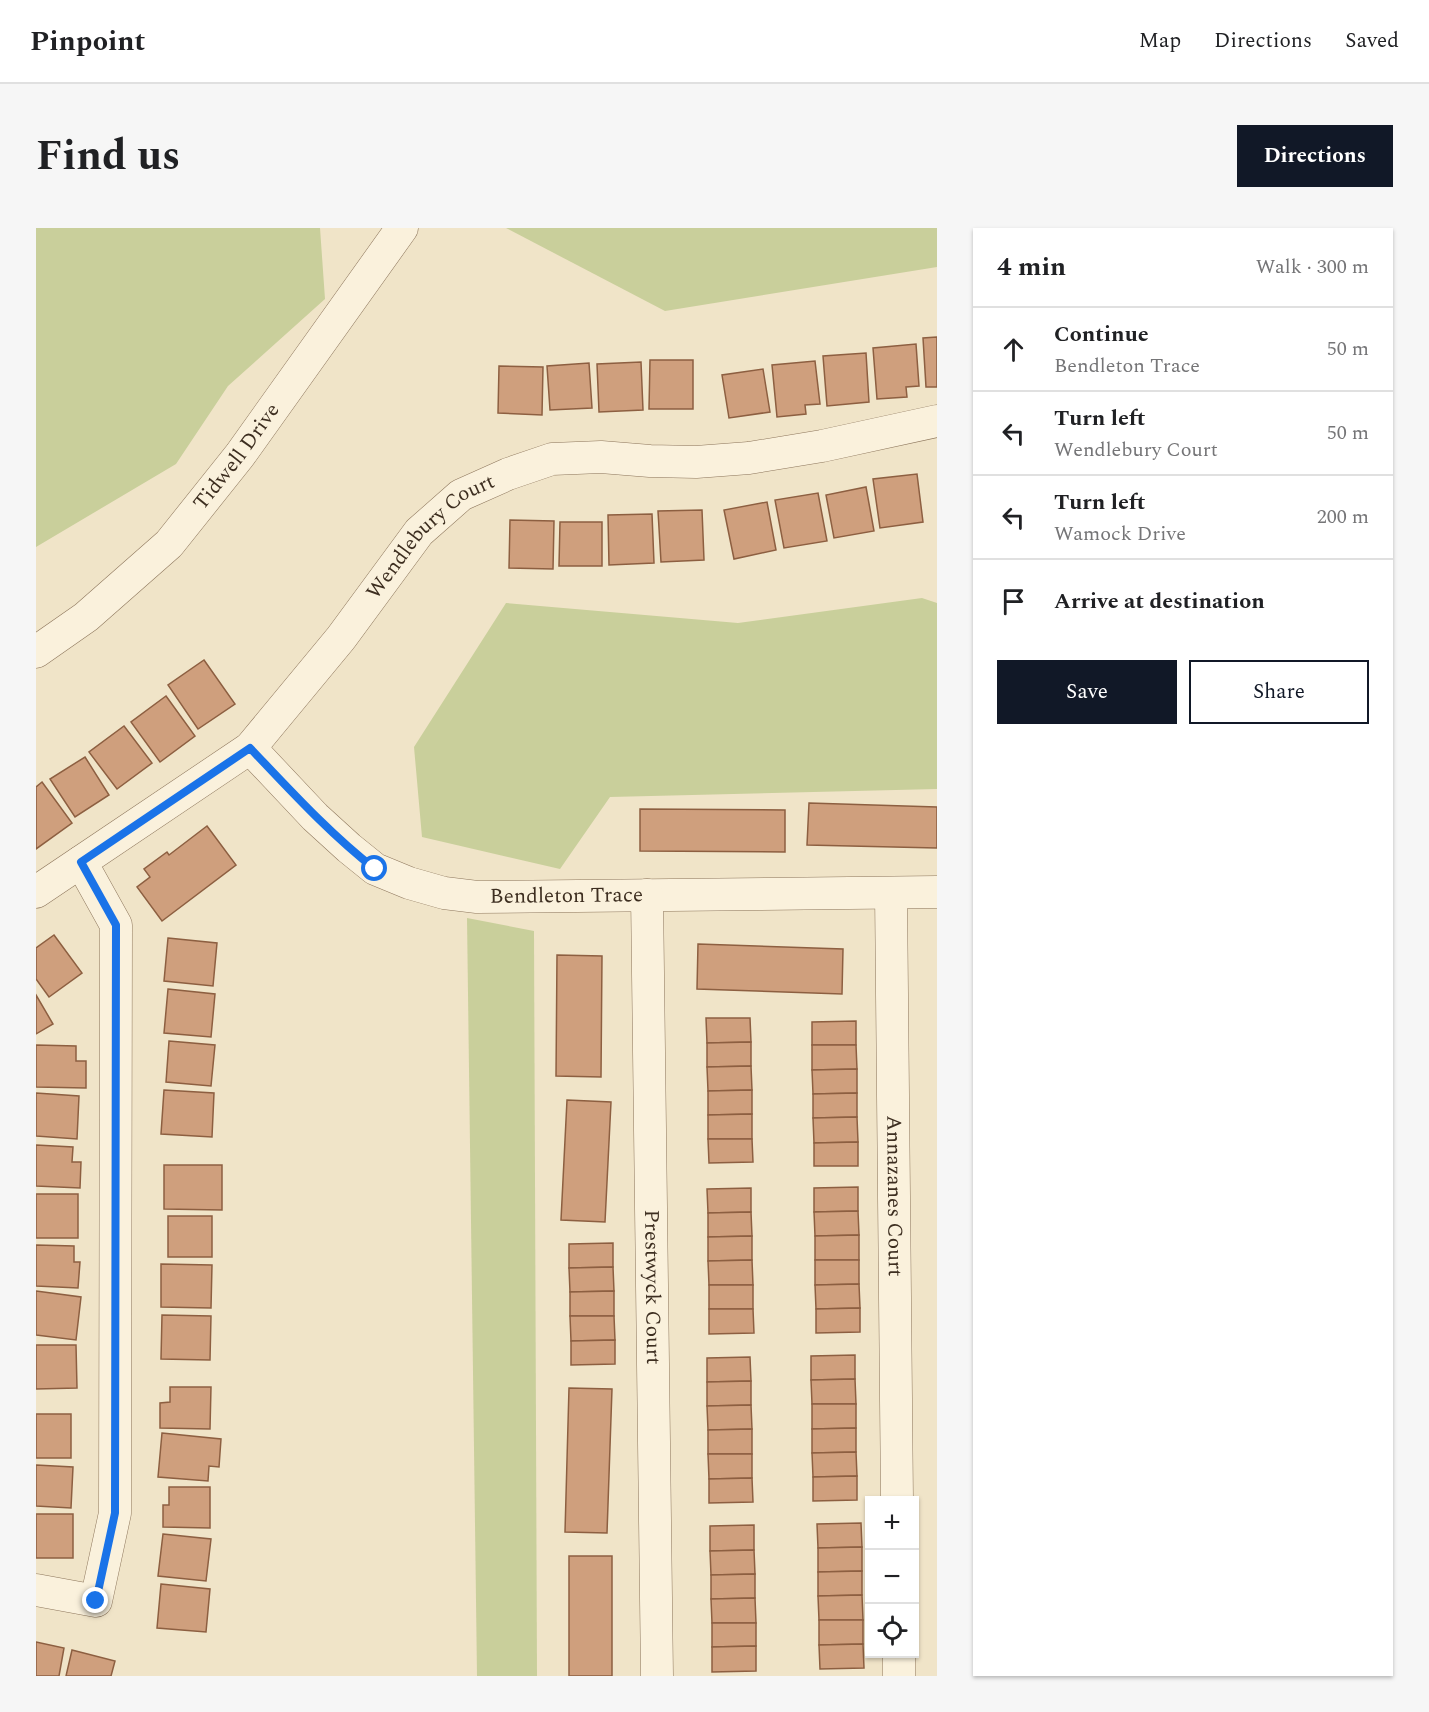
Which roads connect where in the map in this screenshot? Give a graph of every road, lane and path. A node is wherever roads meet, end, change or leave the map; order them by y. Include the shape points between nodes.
1 (402, 228) edge
2 (937, 421) edge
3 (36, 652) edge
4 (250, 748) junction
5 (81, 862) junction
6 (36, 892) edge
7 (937, 892) edge
8 (891, 893) junction
9 (647, 896) junction
10 (897, 1496) edge
11 (36, 1590) edge
12 (899, 1658) edge
13 (657, 1676) edge
14 (899, 1676) edge

1 - 3 street, Tidwell Drive via 240,455 169,544 86,617
2 - 4 street, Wendlebury Court via 749,458 696,462 601,457 552,459 461,495 419,532 341,638
4 - 5 street, Wendlebury Court
4 - 9 street, Bendleton Trace via 349,848 375,869 409,883 477,897
5 - 6 street, Wendlebury Court
5 - 11 street via 116,925 115,1513 96,1601
7 - 8 street, Bendleton Trace
8 - 9 street, Bendleton Trace
8 - 10 street, Annazanes Court
9 - 13 street, Prestwyck Court
12 - 14 street

